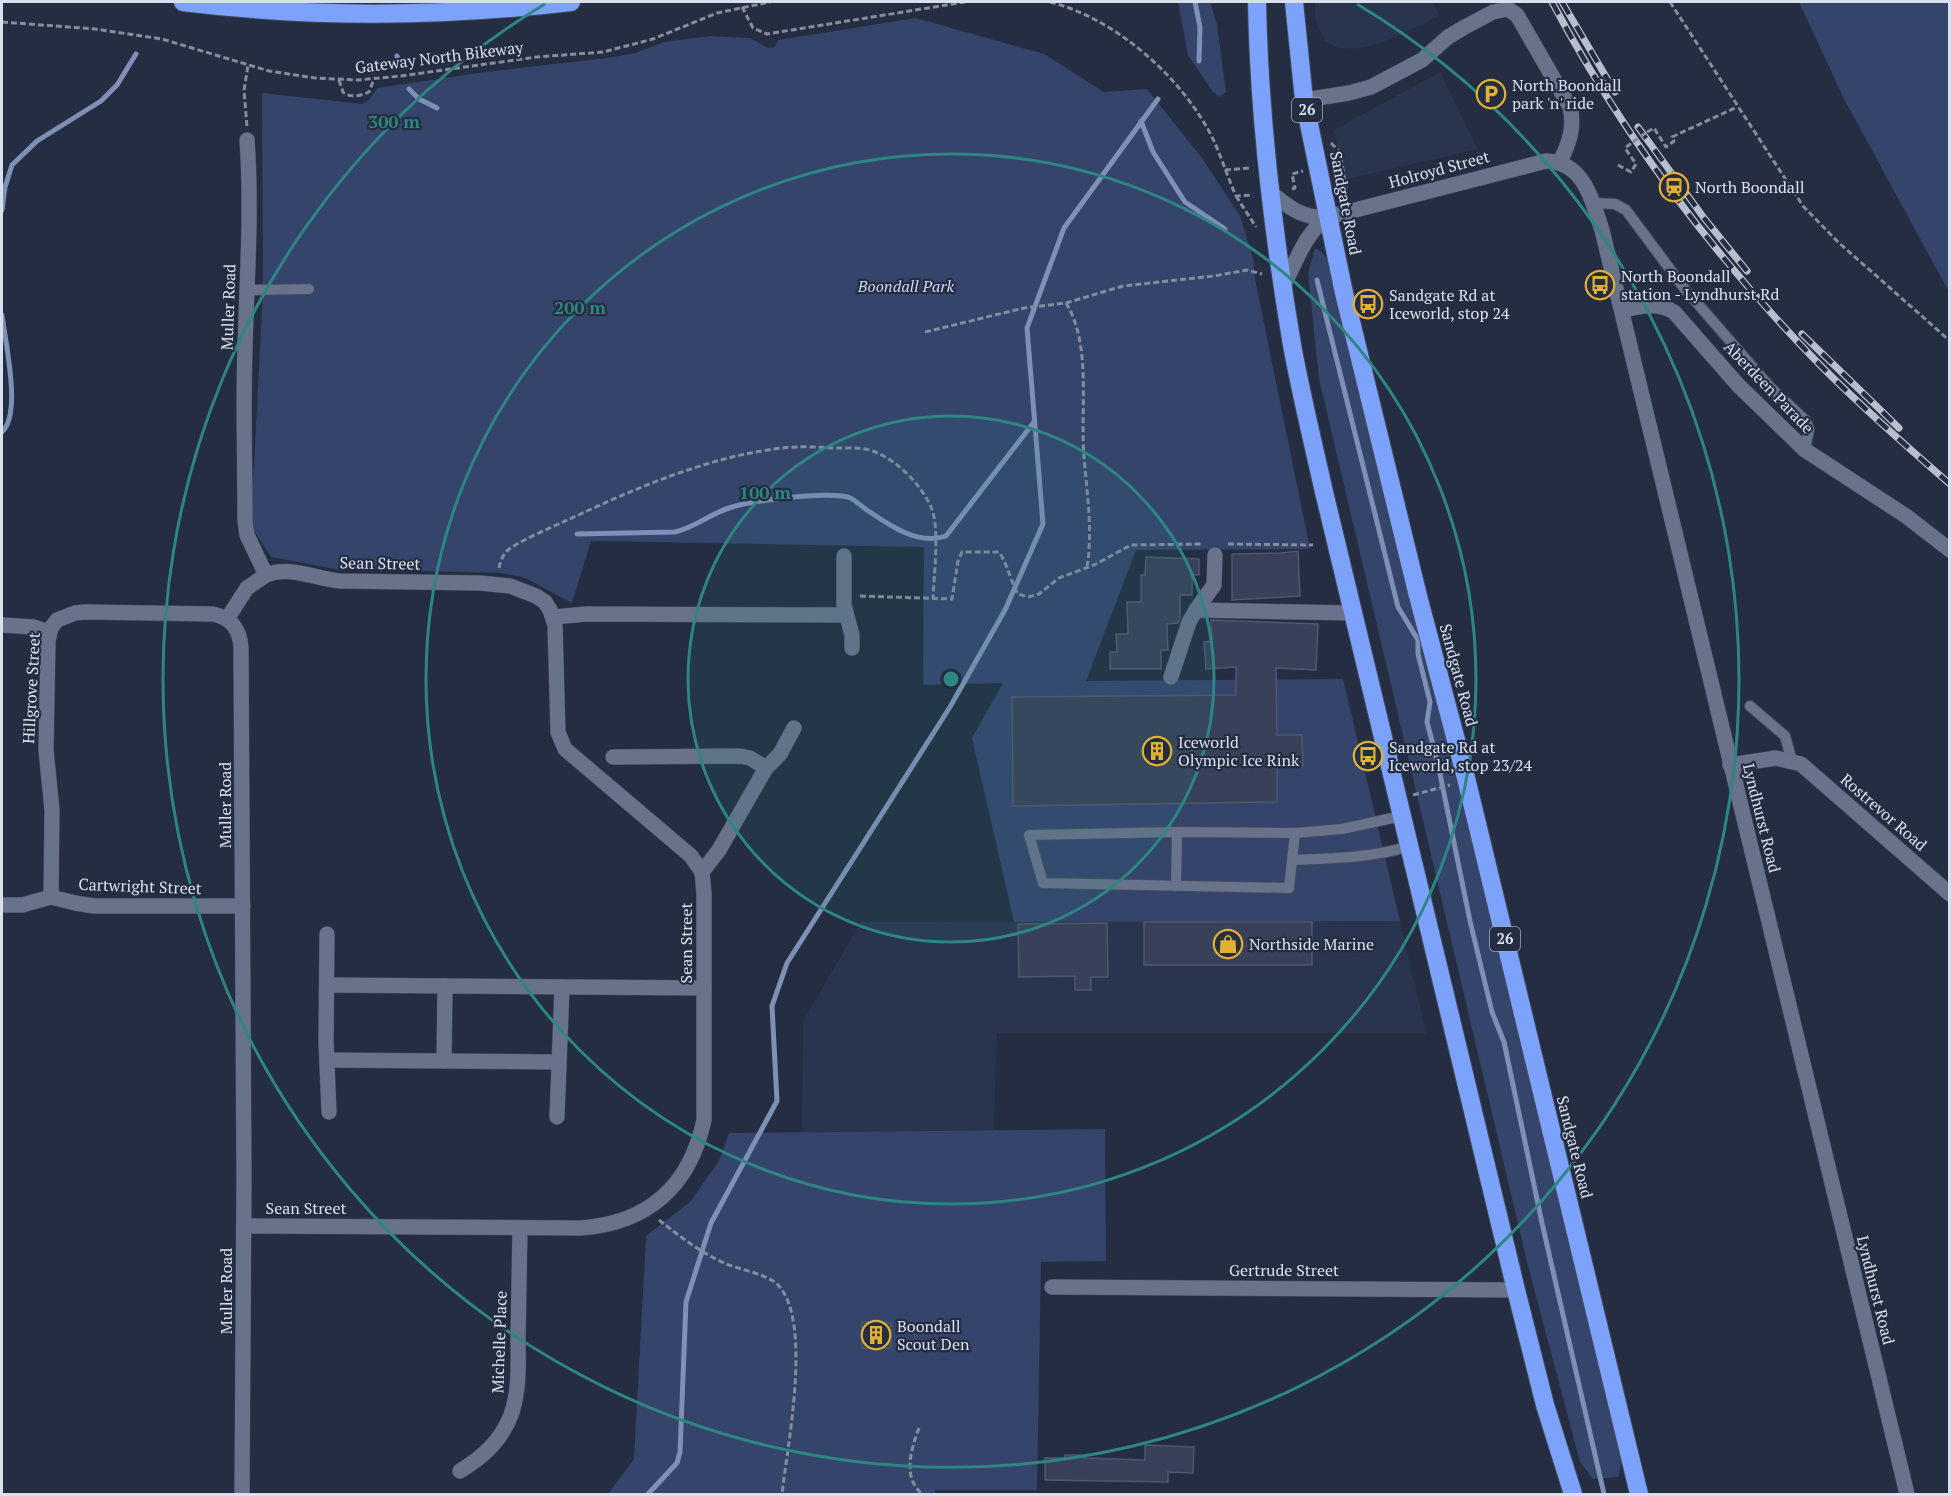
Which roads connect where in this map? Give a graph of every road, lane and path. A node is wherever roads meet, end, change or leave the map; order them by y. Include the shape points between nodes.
1 (183, 2) edge
2 (571, 2) edge
3 (770, 2) edge
4 (965, 2) edge
5 (1050, 2) edge
6 (1257, 2) edge
7 (1294, 2) edge
8 (1670, 2) edge
9 (742, 7) junction
10 (2, 21) edge
11 (248, 65) junction
12 (339, 79) junction
13 (374, 79) junction
14 (1304, 100) junction
15 (1737, 107) junction
16 (247, 140) joint
17 (1340, 152) dead end
18 (1560, 162) junction
19 (1618, 165) dead end
20 (1268, 167) junction
21 (1225, 170) junction
22 (1306, 171) dead end
23 (1272, 192) junction
24 (1347, 194) dead end
25 (1593, 203) junction
26 (1328, 217) junction
27 (1262, 274) dead end
28 (1283, 286) junction
29 (309, 289) dead end
30 (248, 290) junction
31 (1066, 303) junction
32 (1622, 311) junction
33 (925, 332) dead end
34 (1950, 341) edge
35 (1805, 450) junction
36 (1313, 545) dead end
37 (1217, 548) junction
38 (1950, 550) edge
39 (844, 556) dead end
40 (1087, 567) junction
41 (266, 575) junction
42 (497, 584) junction
43 (843, 596) junction
44 (933, 598) junction
45 (1196, 610) junction
46 (1353, 613) junction
47 (846, 615) junction
48 (553, 617) junction
49 (227, 619) junction
50 (2, 625) edge
51 (49, 632) junction
52 (852, 648) dead end
53 (1171, 677) dead end
54 (1750, 706) dead end
55 (794, 728) dead end
56 (613, 757) dead end
57 (1792, 761) junction
58 (1730, 765) junction
59 (766, 768) junction
60 (1450, 785) dead end
61 (1411, 796) dead end
62 (1402, 816) junction
63 (1177, 832) junction
64 (1295, 833) junction
65 (1410, 846) junction
66 (1293, 860) junction
67 (702, 872) junction
68 (1176, 886) junction
69 (1950, 894) edge
70 (51, 897) junction
71 (2, 905) edge
72 (243, 906) junction
73 (327, 934) dead end
74 (327, 985) junction
75 (445, 986) junction
76 (562, 987) junction
77 (704, 988) junction
78 (328, 1060) junction
79 (444, 1061) junction
80 (558, 1062) junction
81 (329, 1112) dead end
82 (557, 1117) dead end
83 (646, 1209) junction
84 (244, 1226) junction
85 (520, 1228) junction
86 (1052, 1287) dead end
87 (1516, 1290) junction
88 (920, 1428) dead end
89 (460, 1471) dead end
90 (242, 1494) edge
91 (782, 1494) edge
92 (922, 1494) edge
93 (1574, 1494) edge
94 (1639, 1494) edge
95 (1907, 1494) edge

1 - 2 highway via 319,13 388,14
3 - 9 path, Gateway North Bikeway
4 - 9 path via 767,34 753,28
5 - 21 path via 1111,29 1152,61 1190,102 1214,142
6 - 20 highway
7 - 14 highway, Sandgate Road / 26
8 - 15 path
9 - 13 path, Gateway North Bikeway via 621,48
10 - 11 path, Gateway North Bikeway via 95,28 162,39
11 - 12 path, Gateway North Bikeway via 289,75
11 - 16 path via 244,91
12 - 13 path, Gateway North Bikeway
12 - 13 path via 343,92 362,95 369,92
14 - 18 street via 1371,87 1422,60 1462,28 1508,9 1517,15 1570,107 1572,134
14 - 26 highway, Sandgate Road / 26
15 - 19 path, bridge via 1672,137 1674,141 1666,147 1654,128 1625,148 1636,164 1631,172
15 - 34 path via 1803,206
16 - 30 street, Muller Road
17 - 24 path
18 - 25 street, Lyndhurst Road via 1583,180
18 - 26 street, Holroyd Street via 1536,163
20 - 21 path
20 - 23 highway
21 - 23 path via 1236,196
22 - 23 path via 1292,174 1295,189
23 - 26 street via 1303,215
23 - 28 highway
25 - 32 street, Lyndhurst Road
25 - 35 lane via 1615,204 1626,210 1684,288 1770,387 1806,421 1809,429
26 - 28 street via 1307,237
26 - 94 highway, Sandgate Road / 26
27 - 31 path via 1247,270 1123,286
28 - 46 highway via 1303,396
29 - 30 lane
30 - 41 street, Muller Road via 245,521 247,535
31 - 33 path via 1024,308
31 - 40 path via 1074,315 1081,351 1091,528
32 - 35 street, Aberdeen Parade via 1654,306 1674,312 1738,385
32 - 58 street, Lyndhurst Road
35 - 38 street, Aberdeen Parade via 1906,516
36 - 37 path
37 - 40 path via 1131,546
37 - 45 street via 1214,585
39 - 43 street
40 - 44 path via 1028,597 1018,594 999,552 962,552 952,598
41 - 42 street, Sean Street via 288,571 340,581
41 - 49 street via 247,588
42 - 44 path via 506,551 643,486 749,453 784,447 857,449 883,455 912,477 932,509
42 - 48 street, Sean Street via 536,596
43 - 44 path
43 - 47 street
45 - 46 street
45 - 53 street
46 - 62 highway
47 - 48 street
47 - 52 street
48 - 67 street via 558,732 565,749 691,856
49 - 51 street, Hillgrove Street via 213,614 85,612 57,620
49 - 72 street, Muller Road via 236,628 241,648
50 - 51 street
51 - 70 street, Hillgrove Street via 46,750 52,810
54 - 57 lane via 1785,736
55 - 59 street via 780,754
56 - 59 street via 740,756
57 - 58 street, Rostrevor Road via 1768,758
57 - 69 street, Rostrevor Road via 1809,770
58 - 95 street, Lyndhurst Road
59 - 67 street
60 - 61 path
62 - 64 lane
62 - 65 highway
63 - 64 lane
63 - 68 lane
63 - 68 lane via 1029,835 1043,883
64 - 66 lane
65 - 66 lane via 1365,856
65 - 87 highway
66 - 68 lane via 1289,888
67 - 77 street, Sean Street
70 - 71 street, Cartwright Street via 22,905
70 - 72 street, Cartwright Street via 84,905
72 - 84 street, Muller Road
73 - 74 street
74 - 75 street
74 - 78 street
75 - 76 street
75 - 79 street
76 - 77 street
76 - 80 street
77 - 83 street, Sean Street via 701,1135 676,1185
78 - 79 street
78 - 81 street
79 - 80 street
80 - 82 street
83 - 85 street, Sean Street via 600,1227
83 - 91 path via 686,1242 723,1263 774,1282 783,1292 792,1312 795,1356 793,1423
84 - 85 street, Sean Street
84 - 90 street, Muller Road
85 - 89 street, Michelle Place via 514,1404 497,1441 487,1453
86 - 87 street, Gertrude Street
87 - 93 highway via 1545,1405
88 - 92 path via 910,1451 909,1471

